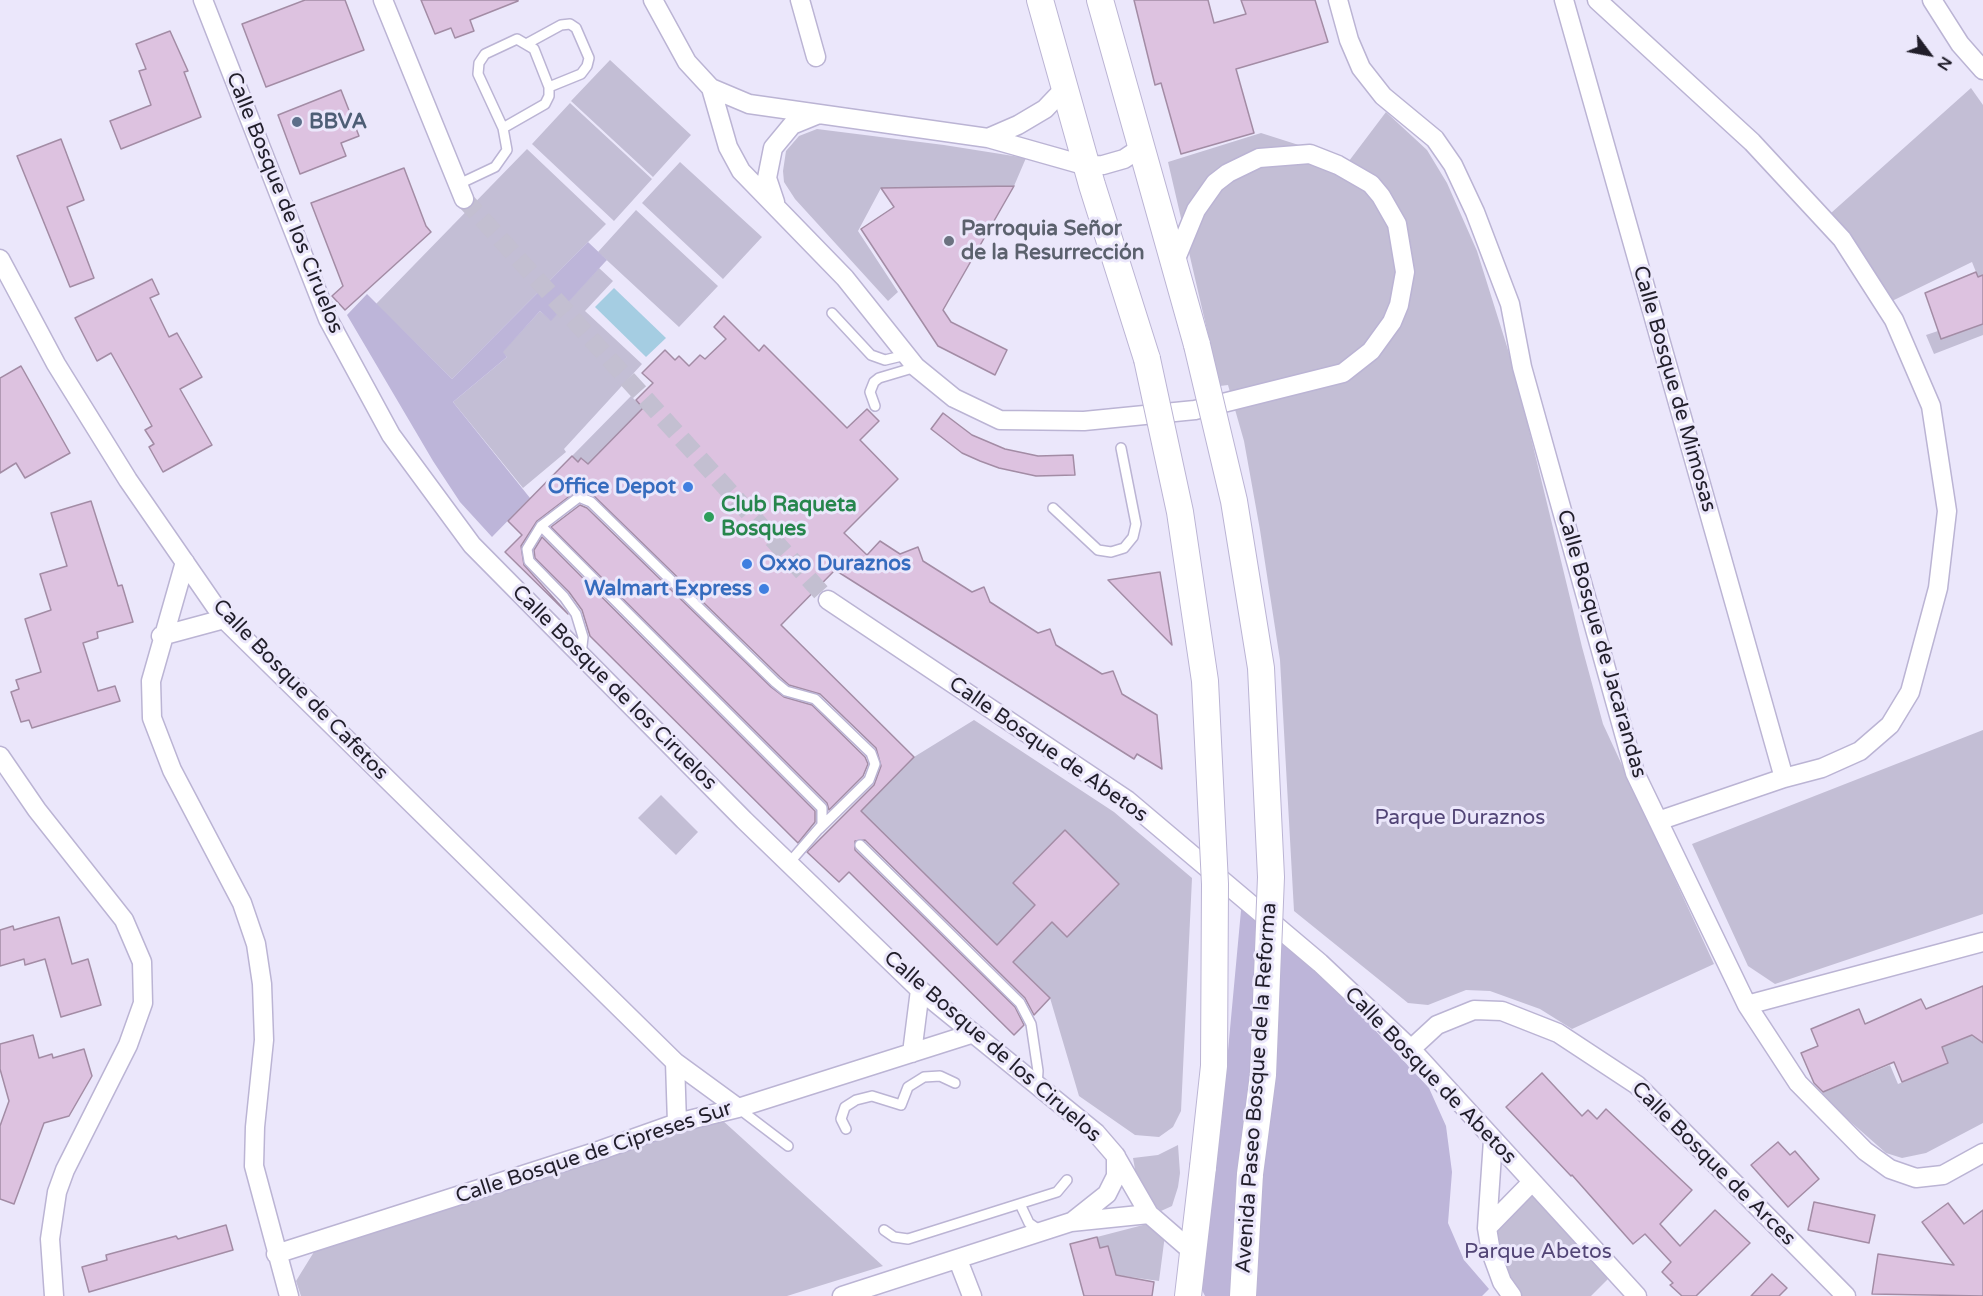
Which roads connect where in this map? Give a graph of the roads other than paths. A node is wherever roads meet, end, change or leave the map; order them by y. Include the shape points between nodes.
1 (203, 0) edge
2 (383, 0) edge
3 (652, 0) edge
4 (800, 0) edge
5 (1040, 0) edge
6 (1100, 0) edge
7 (1338, 0) edge
8 (1564, 0) edge
9 (1597, 0) edge
10 (1932, 0) edge
11 (528, 43) junction
12 (816, 57) dead end
13 (1983, 70) edge
14 (549, 87) junction
15 (711, 88) junction
16 (1065, 88) junction
17 (824, 112) junction
18 (503, 128) junction
19 (988, 138) junction
20 (1142, 147) junction
21 (1087, 166) junction
22 (461, 192) joint
23 (779, 208) junction
24 (0, 259) edge
25 (1175, 261) junction
26 (832, 313) dead end
27 (911, 361) junction
28 (875, 406) dead end
29 (1121, 448) dead end
30 (1053, 508) dead end
31 (541, 526) junction
32 (185, 562) junction
33 (828, 600) tunnel mouth
34 (224, 618) junction
35 (162, 636) junction
36 (581, 655) junction
37 (0, 756) edge
38 (1784, 778) junction
39 (1658, 821) junction
40 (819, 829) junction
41 (860, 845) dead end
42 (789, 863) junction
43 (1983, 942) edge
44 (920, 990) junction
45 (1747, 1005) junction
46 (971, 1034) junction
47 (1410, 1049) junction
48 (912, 1053) junction
49 (675, 1062) junction
50 (955, 1083) dead end
51 (1037, 1086) junction
52 (738, 1108) junction
53 (677, 1123) junction
54 (846, 1129) dead end
55 (1493, 1140) junction
56 (788, 1146) dead end
57 (1983, 1153) edge
58 (1115, 1155) junction
59 (1067, 1180) dead end
60 (1532, 1182) junction
61 (1020, 1204) junction
62 (1149, 1214) junction
63 (1071, 1222) junction
64 (1487, 1228) junction
65 (884, 1230) dead end
66 (1042, 1232) junction
67 (1194, 1253) junction
68 (276, 1254) junction
69 (958, 1260) junction
70 (54, 1296) edge
71 (289, 1296) edge
72 (842, 1296) edge
73 (972, 1296) edge
74 (1188, 1296) edge
75 (1243, 1296) edge
76 (1512, 1296) edge
77 (1637, 1296) edge
78 (1846, 1296) edge

1 - 36 street, Calle Bosque de los Ciruelos via 328,319 391,435 472,545
2 - 22 street
3 - 15 street via 687,62
4 - 12 street
5 - 16 main road
6 - 20 main road, Avenida Paseo Bosque de la Reforma
7 - 39 street, Calle Bosque de Jacarandas via 1361,68 1383,96 1435,139 1453,165 1475,212 1510,304 1522,367 1635,772
8 - 38 street, Calle Bosque de Mimosas
9 - 38 street via 1752,142 1842,239 1894,320 1931,406 1947,511 1938,588 1910,692 1890,724 1860,751 1822,768
10 - 13 street via 1960,44
11 - 14 lane
11 - 14 lane via 561,25 576,28 589,58 587,66 581,74
11 - 18 lane via 517,39 485,54 479,63 478,75
14 - 18 lane via 545,104
15 - 17 street via 749,104
15 - 23 street via 734,161
16 - 19 street via 1045,109
16 - 21 main road
17 - 19 street
17 - 23 street via 792,125 773,148 767,178
18 - 22 lane via 507,150 503,158
19 - 21 street
20 - 21 street via 1124,159
20 - 25 main road, Avenida Paseo Bosque de la Reforma
21 - 67 main road, bridge via 1147,359 1180,512 1205,681 1215,907 1214,1066
23 - 27 street via 844,278
24 - 32 street, Calle Bosque de Cafetos via 56,364
25 - 27 street via 1196,210 1215,183 1259,158 1310,154 1371,184 1381,195 1397,224 1405,272 1392,322 1371,351 1343,373 1196,410 1084,421 1000,420 954,398
25 - 75 main road, Avenida Paseo Bosque de la Reforma, bridge via 1234,501 1261,668 1271,877 1263,1075 1250,1174
26 - 27 lane via 871,355
27 - 28 lane via 874,382 870,392
29 - 30 lane via 1135,531 1124,548 1105,552 1092,547
31 - 36 lane via 531,540 528,556 576,614 583,636
31 - 40 lane via 817,802 824,815
31 - 40 lane via 570,501 587,499 775,682 786,690 815,699 868,748 874,758 872,775
32 - 34 street, Calle Bosque de Cafetos
32 - 35 street
33 - 47 street, Calle Bosque de Abetos via 1127,800 1320,963
34 - 35 street
34 - 49 street, Calle Bosque de Cafetos
35 - 68 street via 151,681 152,718 172,770 242,903 256,944 264,1040 254,1166
36 - 42 street, Calle Bosque de los Ciruelos
37 - 70 street via 37,810 124,920 142,962 143,1003 128,1045 57,1192 50,1239
38 - 39 street
39 - 45 street, Calle Bosque de Jacarandas
40 - 42 lane
41 - 51 lane via 1020,1003 1031,1024
42 - 44 street, Calle Bosque de los Ciruelos
43 - 45 street
44 - 46 street, Calle Bosque de los Ciruelos
44 - 48 street
45 - 57 street, Calle Bosque de Jacarandas via 1798,1083 1865,1151 1890,1169 1916,1178 1943,1175
46 - 48 street, Calle Bosque de Cipreses Sur
46 - 51 street, Calle Bosque de los Ciruelos
47 - 55 street, Calle Bosque de Abetos
47 - 78 street, Calle Bosque de Arces via 1437,1024 1474,1010 1502,1011 1558,1033 1637,1085
48 - 52 street, Calle Bosque de Cipreses Sur
49 - 52 street, Calle Bosque de Cafetos
49 - 53 street
50 - 54 lane via 940,1076 924,1077 908,1087 901,1105 872,1096 856,1100 845,1107 841,1119
51 - 58 street, Calle Bosque de los Ciruelos via 1096,1133
52 - 53 street, Calle Bosque de Cipreses Sur
52 - 56 lane
53 - 68 street, Calle Bosque de Cipreses Sur
55 - 60 street, Calle Bosque de Abetos
55 - 64 street
58 - 62 street, Calle Bosque de los Ciruelos
58 - 63 street via 1116,1176 1107,1194
59 - 61 lane via 1057,1192
60 - 64 street
60 - 77 street, Calle Bosque de Abetos
61 - 65 lane via 908,1239 894,1237
61 - 66 lane via 1029,1223
62 - 63 street
62 - 67 street, Calle Bosque de los Ciruelos
63 - 66 street
64 - 76 street via 1502,1282
66 - 69 street
67 - 74 main road
68 - 71 street
69 - 72 street
69 - 73 street

